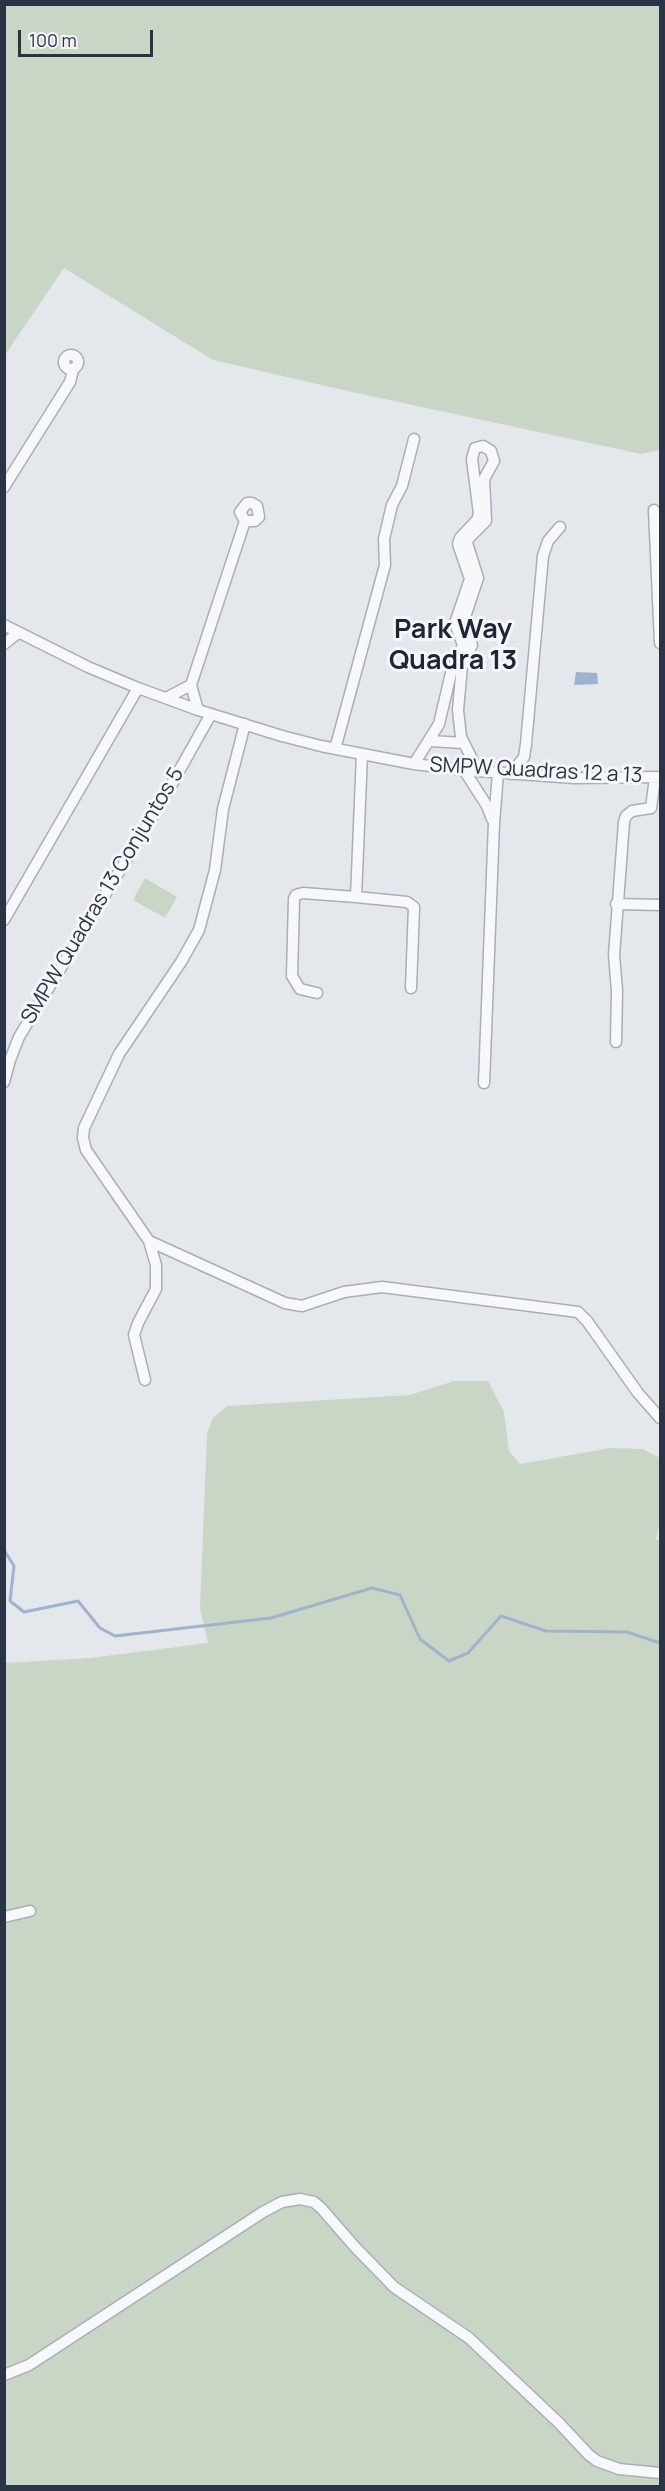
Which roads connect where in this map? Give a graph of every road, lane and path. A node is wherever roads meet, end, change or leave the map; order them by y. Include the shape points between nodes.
1 (73, 370) dead end
2 (414, 439) dead end
3 (4, 487) edge
4 (654, 510) dead end
5 (244, 521) dead end
6 (560, 527) dead end
7 (4, 625) edge
8 (18, 633) junction
9 (660, 643) edge
10 (4, 644) edge
11 (191, 685) junction
12 (138, 688) junction
13 (166, 699) junction
14 (198, 710) junction
15 (211, 714) junction
16 (245, 724) junction
17 (430, 741) junction
18 (463, 743) junction
19 (335, 749) junction
20 (362, 754) junction
21 (524, 757) junction
22 (414, 764) junction
23 (464, 770) junction
24 (478, 771) junction
25 (498, 773) junction
26 (511, 774) junction
27 (537, 776) junction
28 (658, 777) edge
29 (497, 789) junction
30 (479, 793) junction
31 (494, 822) junction
32 (356, 897) junction
33 (616, 904) junction
34 (660, 905) edge
35 (4, 920) edge
36 (411, 988) dead end
37 (317, 993) dead end
38 (616, 1042) dead end
39 (4, 1082) edge
40 (484, 1083) dead end
41 (149, 1241) junction
42 (145, 1380) dead end
43 (660, 1418) edge
44 (30, 1911) dead end
45 (4, 1917) edge
46 (4, 2375) edge
47 (660, 2474) edge

1 - 3 street via 70,382
2 - 19 street via 402,486 392,505 384,539 385,565
4 - 9 street
5 - 11 street
6 - 21 street via 548,541 543,556
7 - 8 street, SMPW Quadras 12 a 13
8 - 10 street
8 - 12 street, SMPW Quadras 12 a 13
11 - 13 street
11 - 14 street
12 - 13 street, SMPW Quadras 12 a 13
12 - 35 street
13 - 14 street, SMPW Quadras 12 a 13
14 - 15 street, SMPW Quadras 12 a 13
15 - 16 street, SMPW Quadras 12 a 13
15 - 39 street, SMPW Quadras 13 Conjuntos 5 via 19,1037
16 - 19 street, SMPW Quadras 12 a 13
16 - 41 street via 226,794 214,870 199,930 119,1054 83,1133 86,1150
17 - 18 street
17 - 18 street via 442,717 451,673 463,645 455,623 470,579 458,544 479,514 472,454 475,448 483,446 492,451 494,461 484,479 486,521 466,543 478,578 464,620 472,645 462,666 458,701
17 - 22 street
18 - 24 street
19 - 20 street, SMPW Quadras 12 a 13
20 - 22 street, SMPW Quadras 12 a 13
20 - 32 street
21 - 26 street
21 - 27 street
22 - 23 street, SMPW Quadras 12 a 13
23 - 24 street, SMPW Quadras 12 a 13
23 - 30 street
24 - 25 street, SMPW Quadras 12 a 13
25 - 26 street, SMPW Quadras 12 a 13
25 - 29 street
26 - 27 street, SMPW Quadras 12 a 13
27 - 28 street, SMPW Quadras 12 a 13
28 - 33 street via 651,808 632,811 625,819
29 - 30 street via 490,797
29 - 31 street
30 - 31 street
31 - 40 street
32 - 36 street via 407,902 414,907
32 - 37 street via 303,893 294,899 292,976 300,989
33 - 34 street
33 - 38 street
41 - 42 street via 156,1265 156,1289 134,1335
41 - 43 street via 291,1305 302,1306 344,1292 382,1287 578,1312
44 - 45 street
46 - 47 street via 29,2365 263,2212 282,2202 300,2199 314,2202 322,2209 394,2287 483,2351 589,2455 619,2469

